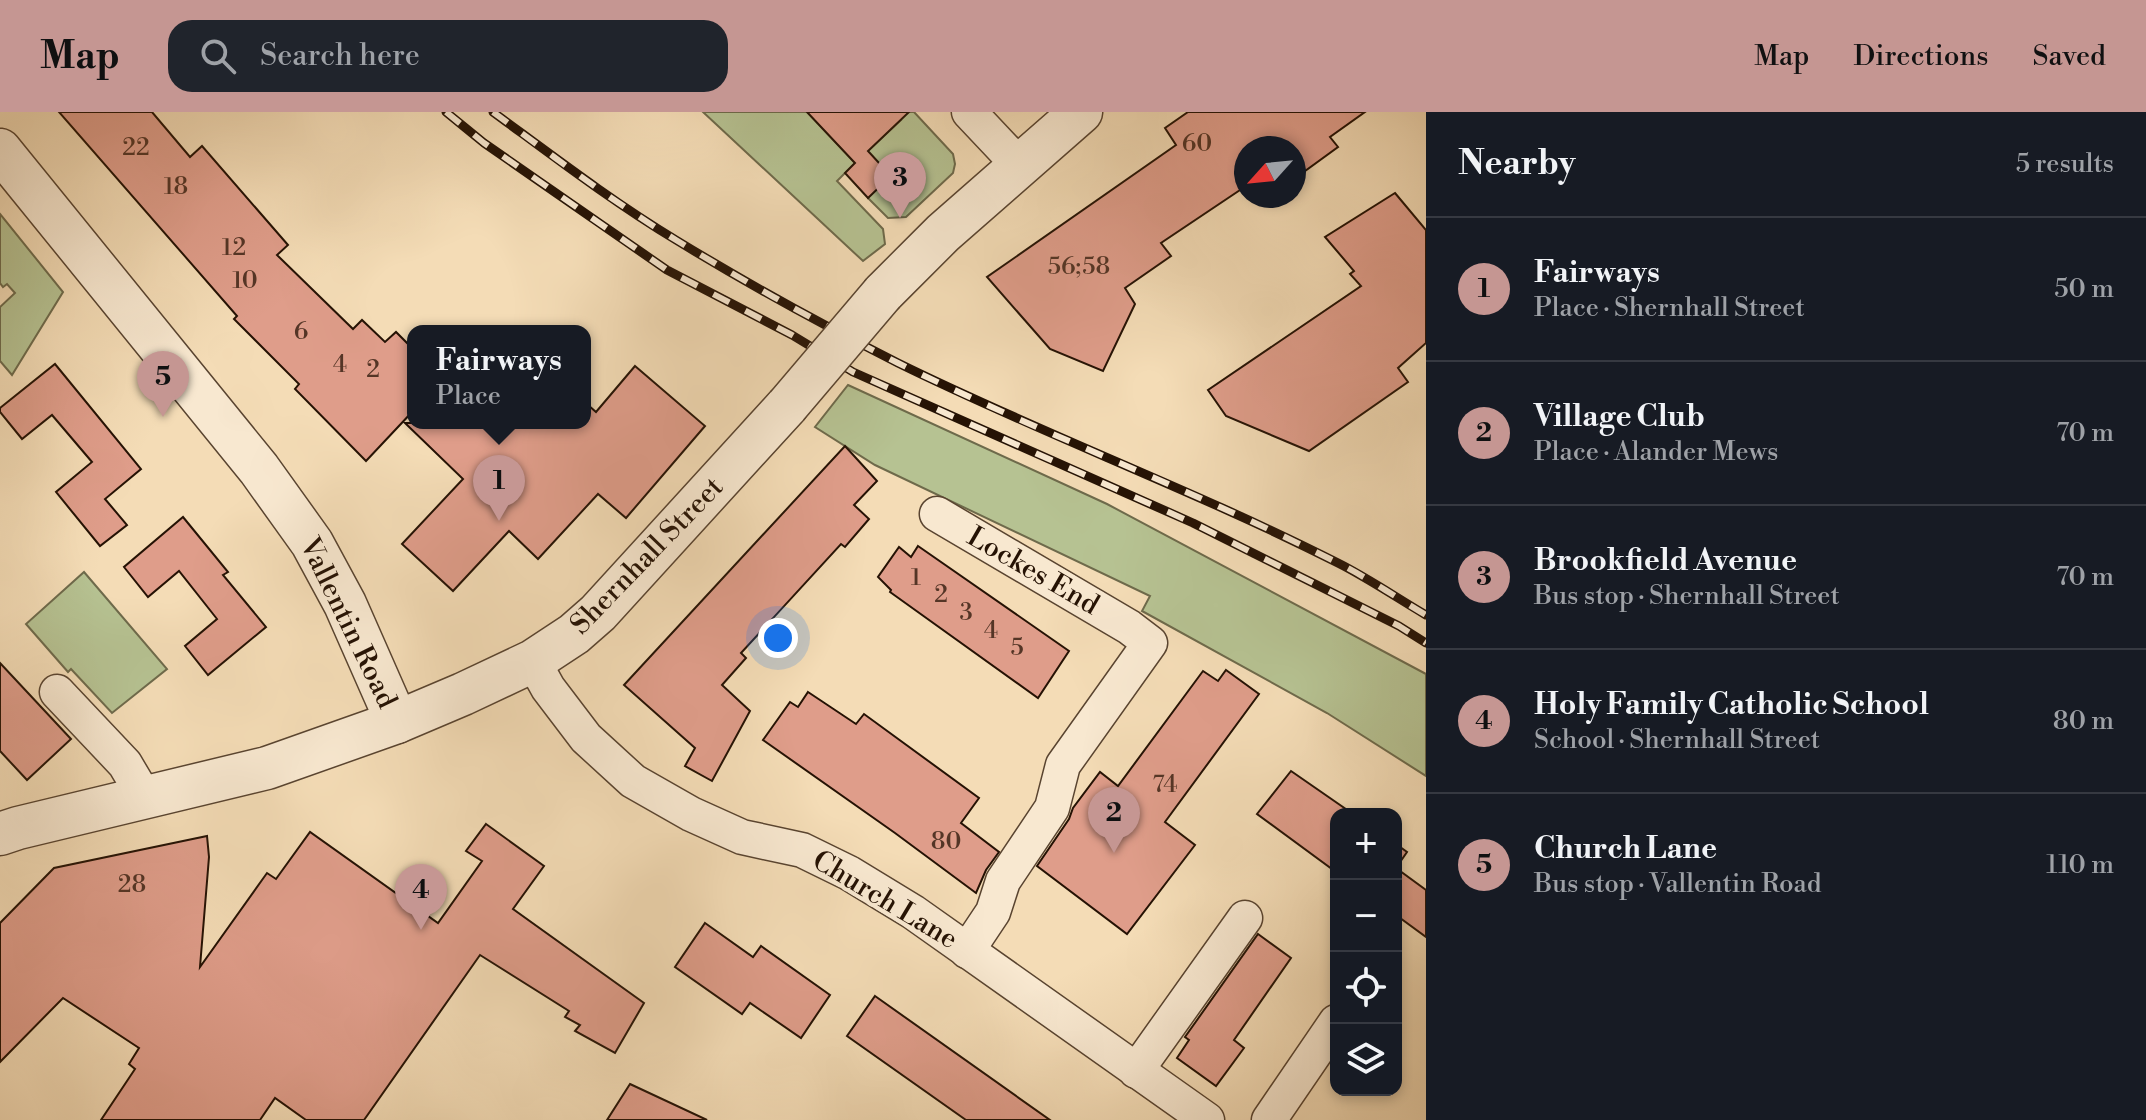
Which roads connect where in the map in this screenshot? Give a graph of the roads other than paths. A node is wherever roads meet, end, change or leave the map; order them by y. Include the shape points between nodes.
1 (969, 112) edge
2 (1081, 112) edge
3 (0, 150) edge
4 (1019, 165) junction
5 (937, 514) dead end
6 (533, 661) junction
7 (57, 692) dead end
8 (397, 722) junction
9 (144, 796) junction
10 (0, 834) edge
11 (1245, 918) dead end
12 (967, 951) junction
13 (1335, 1024) edge
14 (1136, 1071) junction
15 (1207, 1120) edge
16 (1269, 1120) edge

1 - 4 street
2 - 4 street, Shernhall Street
3 - 8 street, Vallentin Road via 259,469 312,543
4 - 6 street, Shernhall Street, bridge via 883,293 598,613
5 - 12 street, Lockes End via 1150,643 1063,765 1052,808 1003,881 993,912
6 - 8 street, Shernhall Street
6 - 12 street, Church Lane via 586,738 633,781 742,837 802,850 849,873
7 - 9 street via 125,764
8 - 9 street, Shernhall Street via 267,768
9 - 10 street, Shernhall Street
11 - 14 street
12 - 14 street, Church Lane
13 - 16 street
14 - 15 street, Church Lane

